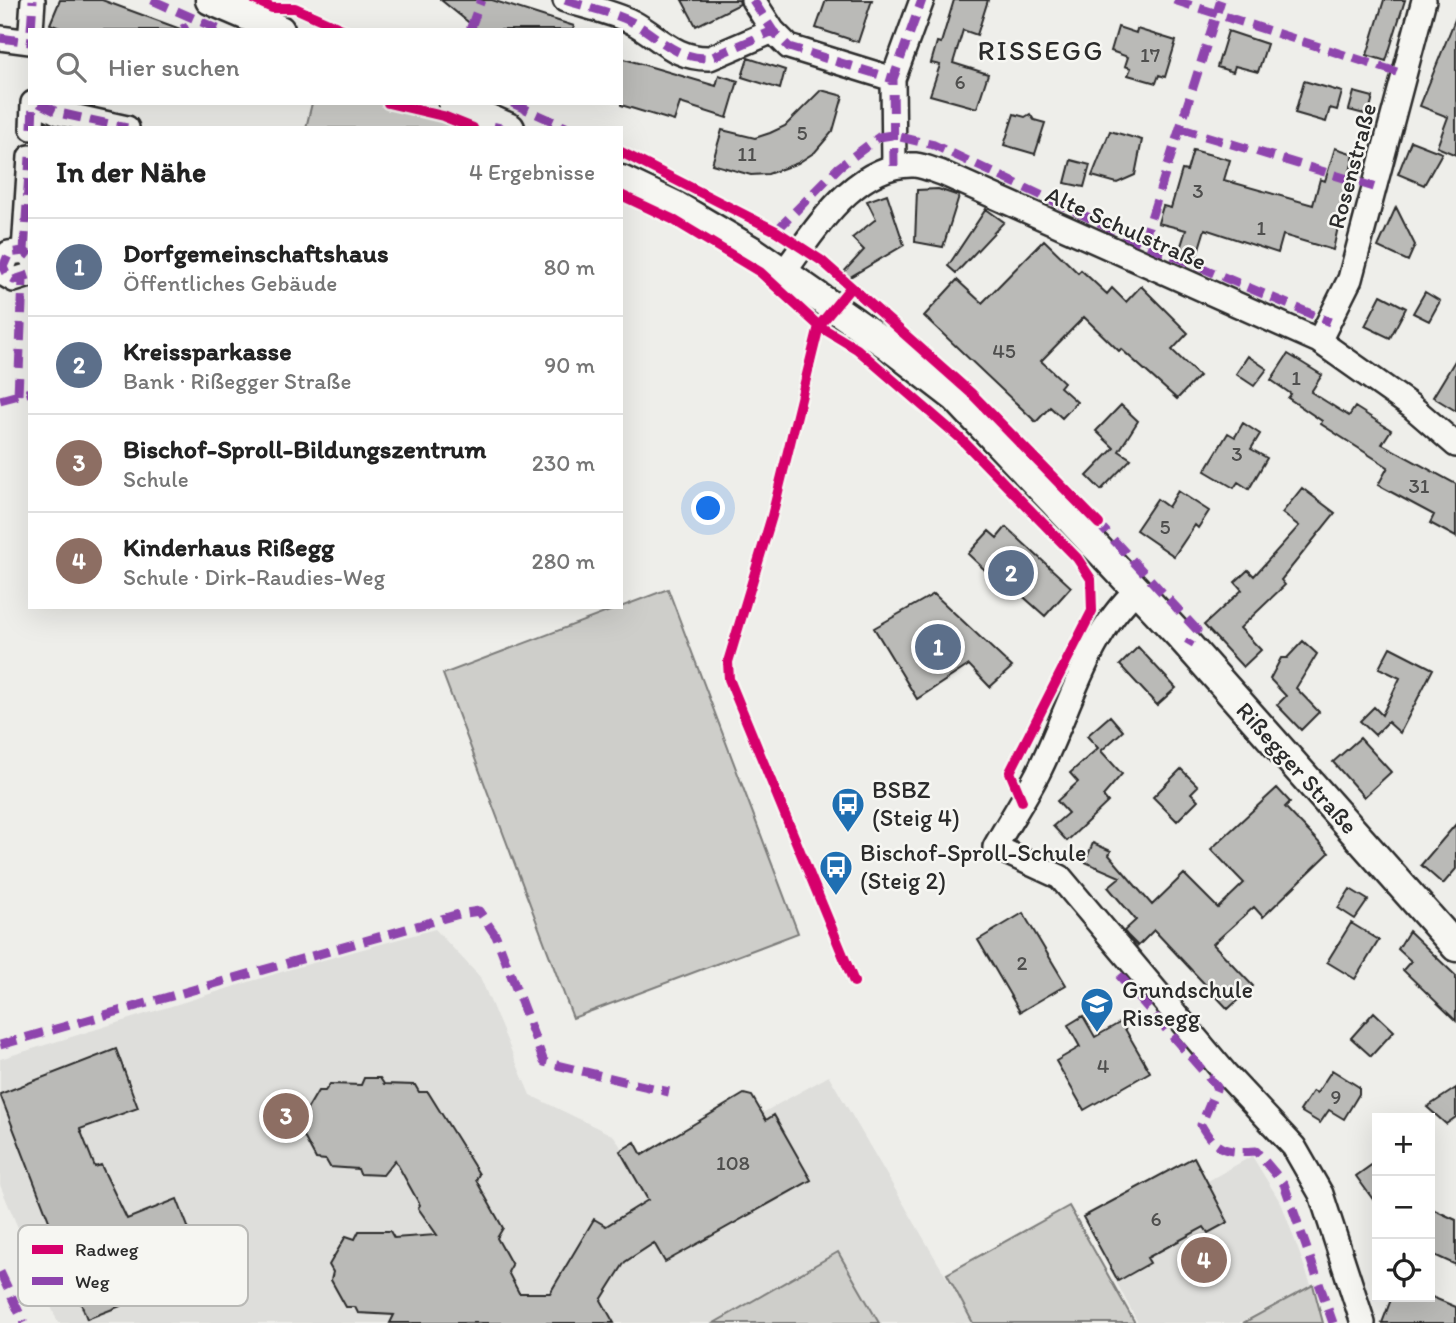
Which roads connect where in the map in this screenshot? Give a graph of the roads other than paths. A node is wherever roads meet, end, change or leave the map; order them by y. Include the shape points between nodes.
1 (33, 0) edge
2 (209, 0) edge
3 (565, 0) edge
4 (753, 0) edge
5 (922, 0) edge
6 (1424, 0) edge
7 (31, 28) edge
8 (275, 28) edge
9 (773, 31) junction
10 (0, 38) edge
11 (28, 42) edge
12 (893, 79) junction
13 (33, 105) edge
14 (43, 105) edge
15 (458, 105) edge
16 (32, 126) edge
17 (118, 126) edge
18 (505, 126) edge
19 (894, 166) junction
20 (623, 181) edge
21 (28, 222) edge
22 (27, 254) edge
23 (1, 268) edge
24 (784, 272) junction
25 (28, 276) edge
26 (1319, 341) junction
27 (1456, 446) edge
28 (1137, 590) junction
29 (1456, 947) edge
30 (1363, 1323) edge

1 - 7 street
2 - 8 street
3 - 9 street via 632,22 666,48 700,58
4 - 9 street
5 - 12 street
6 - 26 street, Rosenstraße via 1350,279
9 - 12 street via 789,47
10 - 11 street
12 - 19 street
13 - 16 street
14 - 17 street
15 - 18 street
19 - 24 street via 868,178 843,198
19 - 26 street, Alte Schulstraße via 917,165 942,173
20 - 24 street, Rißegger Straße via 676,206
21 - 22 street
22 - 23 street via 9,253
23 - 25 street via 14,280
24 - 28 street, Rißegger Straße via 956,398
26 - 27 street, Alte Schulstraße via 1411,406
28 - 29 street, Rißegger Straße
28 - 30 street via 1118,607 1103,631 1038,774 995,847 1060,877 1225,1073 1294,1147 1321,1194

